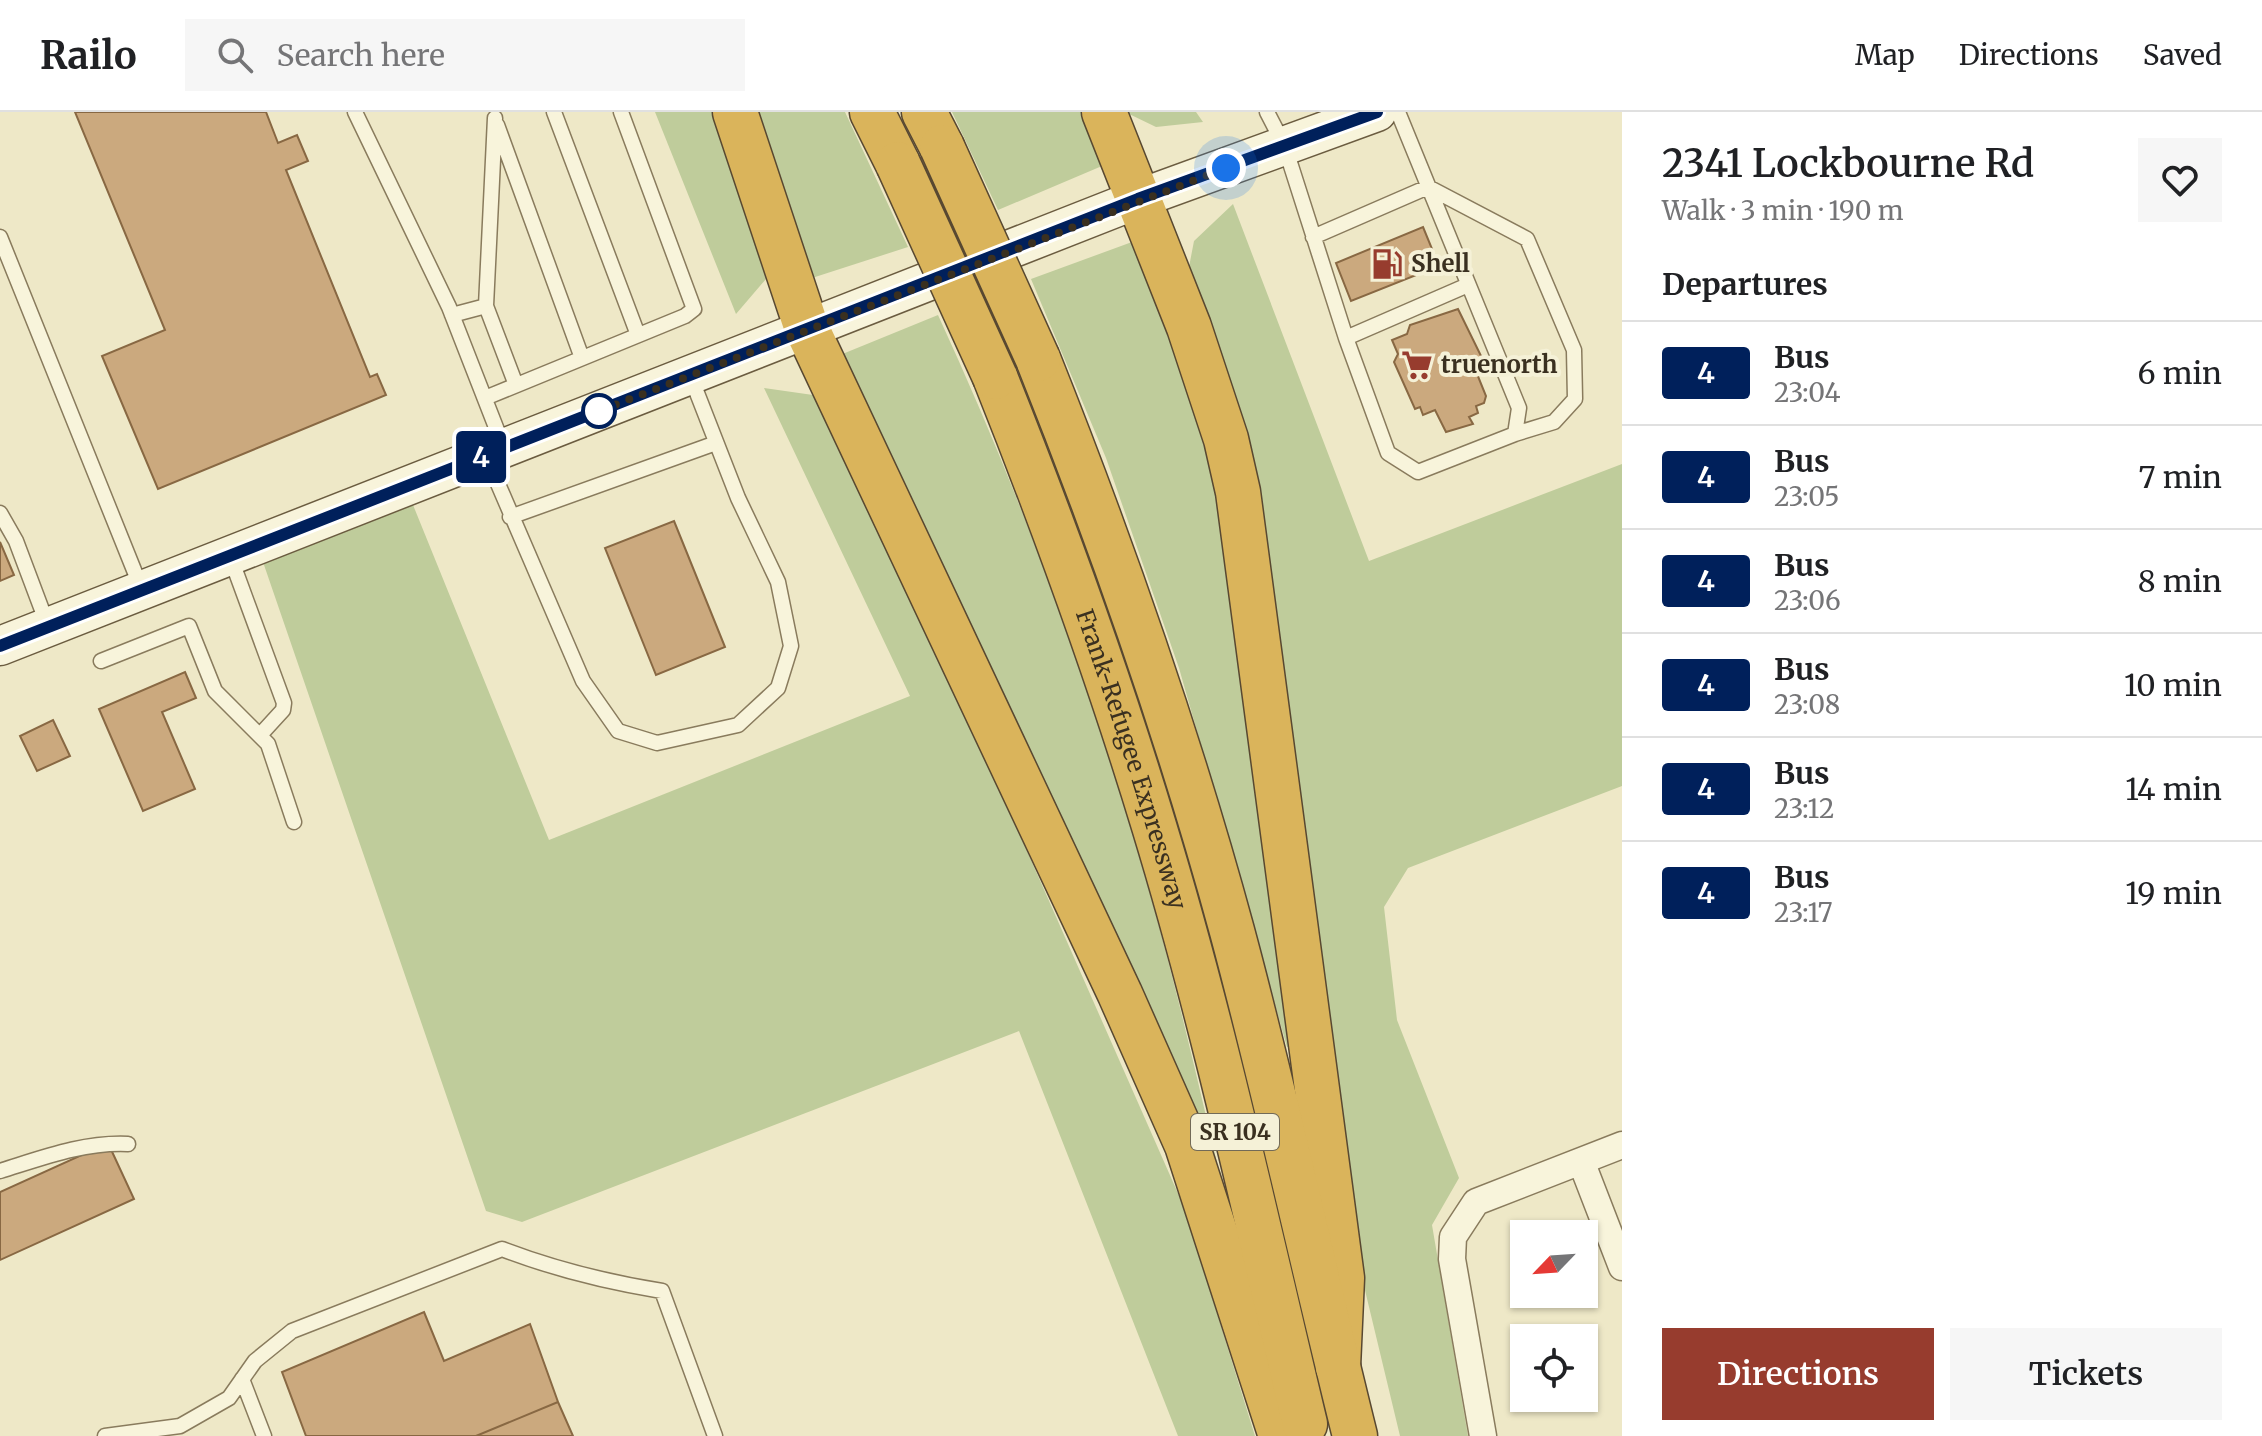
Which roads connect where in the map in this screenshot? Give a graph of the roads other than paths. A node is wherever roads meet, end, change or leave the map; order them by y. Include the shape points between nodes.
1 (355, 112) edge
2 (554, 112) edge
3 (621, 112) edge
4 (735, 112) edge
5 (872, 112) edge
6 (1104, 112) edge
7 (1267, 112) edge
8 (1377, 112) edge
9 (1398, 112) edge
10 (494, 115) edge
11 (933, 130) edge
12 (1285, 147) junction
13 (1428, 187) junction
14 (1138, 199) junction
15 (0, 237) edge
16 (1313, 237) junction
17 (1468, 285) junction
18 (486, 306) junction
19 (452, 315) junction
20 (807, 329) junction
21 (638, 335) junction
22 (1346, 338) junction
23 (582, 358) junction
24 (690, 375) junction
25 (516, 385) junction
26 (485, 398) junction
27 (1515, 434) junction
28 (716, 443) junction
29 (495, 452) junction
30 (0, 513) edge
31 (510, 517) junction
32 (230, 555) junction
33 (142, 590) junction
34 (48, 627) junction
35 (0, 646) edge
36 (101, 661) dead end
37 (261, 734) junction
38 (294, 822) dead end
39 (128, 1144) dead end
40 (1622, 1145) edge
41 (1581, 1161) junction
42 (0, 1171) edge
43 (1622, 1267) edge
44 (1338, 1367) junction
45 (242, 1379) junction
46 (105, 1436) edge
47 (264, 1436) edge
48 (715, 1436) edge
49 (1281, 1436) edge
50 (1308, 1436) edge
51 (1355, 1436) edge
52 (1483, 1436) edge

1 - 19 lane
2 - 21 lane
3 - 21 lane via 694,309
4 - 20 highway
5 - 50 highway, Frank-Refugee Expressway / SR 104, bridge via 995,377 1074,578 1156,830
6 - 14 highway
7 - 12 lane
8 - 12 main road
9 - 13 lane
10 - 18 lane
10 - 23 lane
11 - 44 highway, Frank-Refugee Expressway / SR 104, bridge via 1038,359 1145,642 1232,934
12 - 14 main road
12 - 16 lane
13 - 16 lane
13 - 17 lane
13 - 27 lane via 1527,239 1574,350 1575,399 1554,422
14 - 20 main road
14 - 44 highway via 1189,327 1238,492 1342,1278
15 - 33 lane
16 - 22 lane
17 - 22 lane
17 - 27 lane via 1519,408
18 - 19 lane
18 - 25 lane
19 - 26 lane
20 - 24 main road
20 - 49 highway via 1187,1145
21 - 23 lane
22 - 27 lane via 1388,453 1418,472
23 - 25 lane
24 - 28 lane
24 - 29 main road
25 - 26 lane
26 - 29 lane
28 - 31 lane
28 - 31 lane via 778,582 791,646 778,688 738,725 657,743 618,731 583,681
29 - 31 lane
29 - 32 main road
30 - 34 lane
32 - 33 main road
32 - 37 lane via 284,703
33 - 34 main road
34 - 35 main road
36 - 37 lane via 189,626 215,691
37 - 38 lane
39 - 42 lane via 63,1151
40 - 41 street
41 - 43 street
41 - 52 street via 1476,1202 1453,1237 1452,1259
44 - 51 highway, Frank-Refugee Expressway / SR 104
45 - 46 lane via 229,1398 180,1426
45 - 47 lane
45 - 48 lane via 292,1331 502,1249 662,1291

